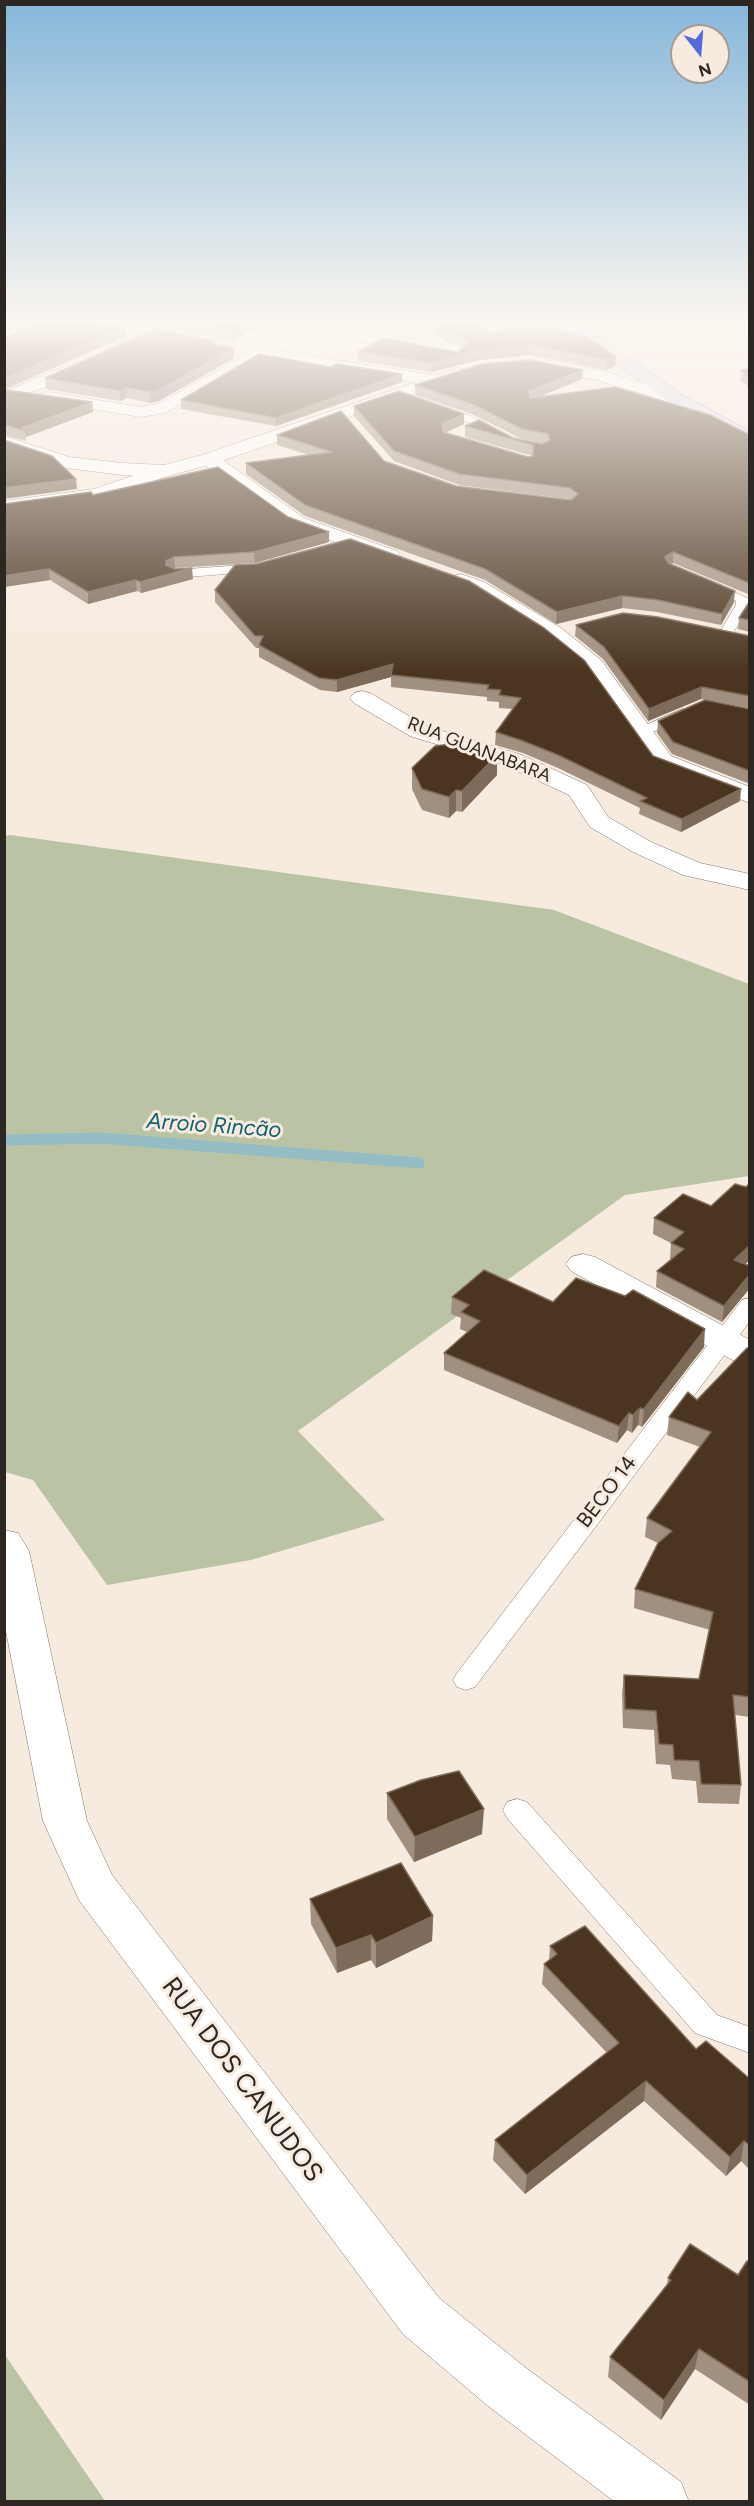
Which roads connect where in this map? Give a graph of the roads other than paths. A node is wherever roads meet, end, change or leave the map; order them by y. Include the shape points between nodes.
1 (276, 438) edge
2 (502, 438) edge
3 (508, 440) edge
4 (4, 441) edge
5 (209, 459) junction
6 (164, 471) junction
7 (4, 507) edge
8 (354, 542) junction
9 (332, 548) edge
10 (410, 562) edge
11 (267, 566) edge
12 (175, 574) edge
13 (444, 574) edge
14 (693, 577) edge
15 (576, 627) edge
16 (702, 630) edge
17 (553, 633) junction
18 (725, 635) junction
19 (750, 641) edge
20 (362, 698) dead end
21 (698, 706) edge
22 (641, 732) junction
23 (750, 796) edge
24 (750, 882) edge
25 (583, 1264) dead end
26 (750, 1305) edge
27 (736, 1347) edge
28 (4, 1543) edge
29 (466, 1680) dead end
30 (517, 1810) dead end
31 (750, 2040) edge
32 (661, 2502) edge

1 - 5 street
2 - 3 lane
4 - 6 street via 66,462
5 - 6 street
5 - 8 street via 297,522
6 - 7 street via 97,494
8 - 9 lane
8 - 10 street
11 - 12 lane
13 - 17 street via 477,586
14 - 18 lane via 742,599 743,605
15 - 17 street
16 - 18 street
17 - 22 street via 593,665
18 - 19 street
20 - 24 street, RUA GUANABARA via 418,730 513,760 578,790 599,822 642,847 692,869
21 - 22 lane
22 - 23 street via 662,761
25 - 27 street
26 - 27 lane, BECO 14
27 - 29 lane, BECO 14
28 - 32 street, RUA DOS CANUDOS via 10,1551 65,1821 95,1887 421,2316 507,2387
30 - 31 lane via 706,2024

